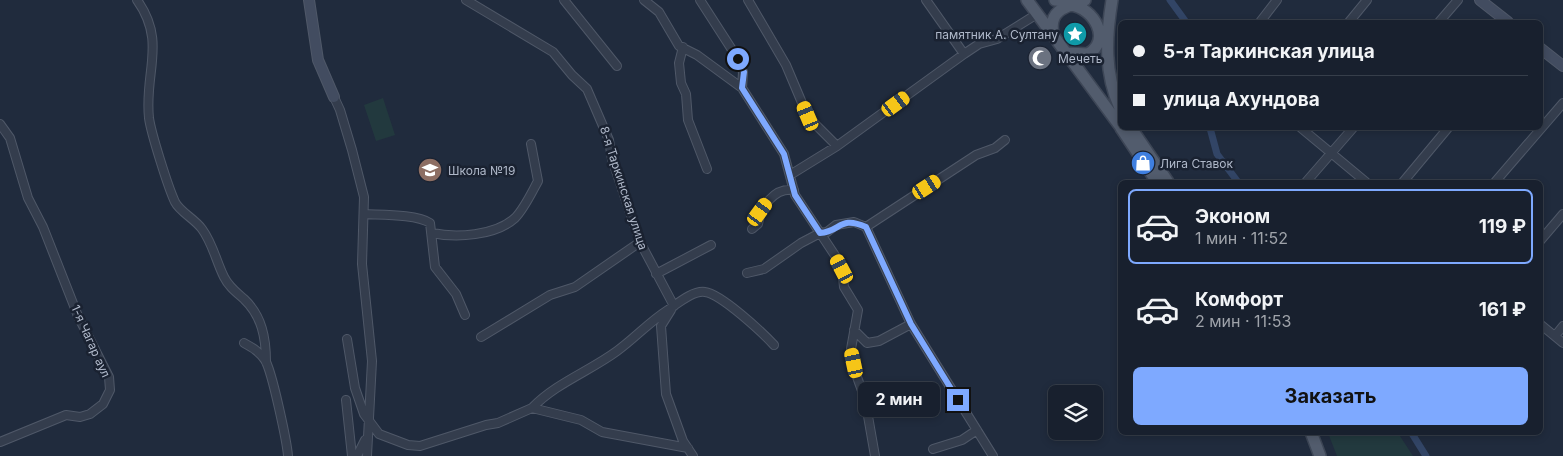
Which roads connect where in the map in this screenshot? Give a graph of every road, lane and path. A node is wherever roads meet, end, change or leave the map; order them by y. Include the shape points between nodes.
1 (136, 0) edge
2 (309, 0) edge
3 (466, 0) edge
4 (564, 0) edge
5 (644, 0) edge
6 (700, 0) edge
7 (748, 0) edge
8 (926, 0) edge
9 (1027, 0) edge
10 (1055, 0) edge
11 (1112, 0) edge
12 (1278, 0) edge
13 (1367, 0) edge
14 (1458, 0) edge
15 (1480, 0) edge
16 (1077, 3) edge
17 (1037, 14) junction
18 (1262, 20) edge
19 (1351, 20) edge
20 (1442, 20) edge
21 (1505, 20) edge
22 (1053, 35) junction
23 (1103, 39) junction
24 (683, 47) junction
25 (1543, 50) edge
26 (1068, 53) junction
27 (964, 54) junction
28 (617, 66) dead end
29 (1563, 66) edge
30 (742, 88) junction
31 (334, 97) joint
32 (1118, 102) edge
33 (1563, 103) edge
34 (1118, 122) edge
35 (0, 124) edge
36 (1543, 127) edge
37 (1125, 130) edge
38 (1303, 130) edge
39 (1351, 130) edge
40 (1446, 130) edge
41 (1540, 130) edge
42 (1005, 140) dead end
43 (531, 144) dead end
44 (1138, 145) junction
45 (837, 146) junction
46 (1332, 154) junction
47 (707, 169) dead end
48 (790, 175) junction
49 (1155, 180) edge
50 (1166, 180) edge
51 (1308, 180) edge
52 (1364, 180) edge
53 (1405, 180) edge
54 (1498, 180) edge
55 (794, 190) junction
56 (364, 214) junction
57 (1563, 214) edge
58 (866, 227) junction
59 (752, 229) dead end
60 (432, 233) junction
61 (820, 233) junction
62 (1543, 237) edge
63 (640, 242) junction
64 (711, 246) dead end
65 (747, 273) dead end
66 (656, 274) junction
67 (674, 306) junction
68 (465, 315) dead end
69 (911, 324) junction
70 (1543, 326) edge
71 (1563, 326) edge
72 (854, 330) junction
73 (1555, 336) junction
74 (481, 337) dead end
75 (347, 339) dead end
76 (244, 343) dead end
77 (1563, 343) edge
78 (774, 345) dead end
79 (266, 362) junction
80 (346, 400) dead end
81 (532, 408) junction
82 (370, 422) junction
83 (977, 430) junction
84 (369, 433) junction
85 (1305, 435) edge
86 (1312, 435) edge
87 (0, 442) edge
88 (688, 448) junction
89 (933, 449) dead end
90 (288, 456) edge
91 (352, 456) edge
92 (357, 456) edge
93 (367, 456) edge
94 (693, 456) edge
95 (875, 456) edge
96 (993, 456) edge
97 (1313, 456) edge
98 (1320, 456) edge

1 - 79 street via 152,28 154,42 149,120 176,203 201,227 233,290 262,321
2 - 31 street via 318,60
3 - 63 street, 8-я Таркинская улица via 553,52 587,89 608,140
4 - 28 street
5 - 24 street via 659,12 679,46
6 - 30 street via 738,59 744,72
7 - 45 street via 786,65 808,116
8 - 27 street
9 - 17 main road
10 - 16 main road
11 - 23 main road
12 - 18 street
13 - 19 street
14 - 20 street
15 - 21 street
16 - 22 main road via 1061,9 1052,20
16 - 23 main road via 1091,16
17 - 22 main road
17 - 27 street
22 - 26 main road
23 - 26 main road via 1093,51 1082,55
23 - 32 main road via 1108,73
24 - 30 street
24 - 47 street via 679,63 688,120
25 - 29 street
26 - 34 main road
27 - 45 street
30 - 48 street via 784,154
31 - 56 street via 352,150 364,198
33 - 36 street
35 - 87 street, 1-я Чагар аул via 10,138 28,198 78,316 109,377 110,390 103,404 90,414 80,417 66,415
37 - 44 main road
38 - 46 street
39 - 46 street
40 - 53 street
41 - 54 street
42 - 58 street via 995,148 976,155
43 - 60 street via 538,181 514,218 497,227 460,237
44 - 49 main road
44 - 50 main road
45 - 48 street
46 - 51 street
46 - 52 street
48 - 55 street
55 - 59 street via 780,191 768,201 760,212 758,224
55 - 61 street
56 - 60 street via 426,220
56 - 82 street via 362,264 372,362
57 - 62 street
58 - 61 street via 854,222 836,225
58 - 69 street
60 - 68 street via 435,267 456,294
61 - 65 street via 764,269
61 - 72 street via 842,269 844,287 858,310
63 - 66 street, 8-я Таркинская улица
63 - 74 street via 575,288 550,294
64 - 66 street
66 - 67 street, 8-я Таркинская улица
67 - 78 street via 694,293 703,292 720,299
67 - 81 street via 616,351
67 - 88 street via 661,326 666,394
69 - 72 street via 879,341 867,343
69 - 83 street
70 - 73 street
71 - 73 street
72 - 95 street via 851,349 865,399
73 - 77 street
75 - 82 street via 354,388
76 - 79 street via 257,350
79 - 90 street
80 - 91 street
81 - 82 street via 498,424 420,446 379,434
81 - 88 street via 581,420 602,432
82 - 84 street
83 - 89 street via 962,440
83 - 96 street
84 - 92 street
84 - 93 street
85 - 97 main road
86 - 98 main road
88 - 94 street

